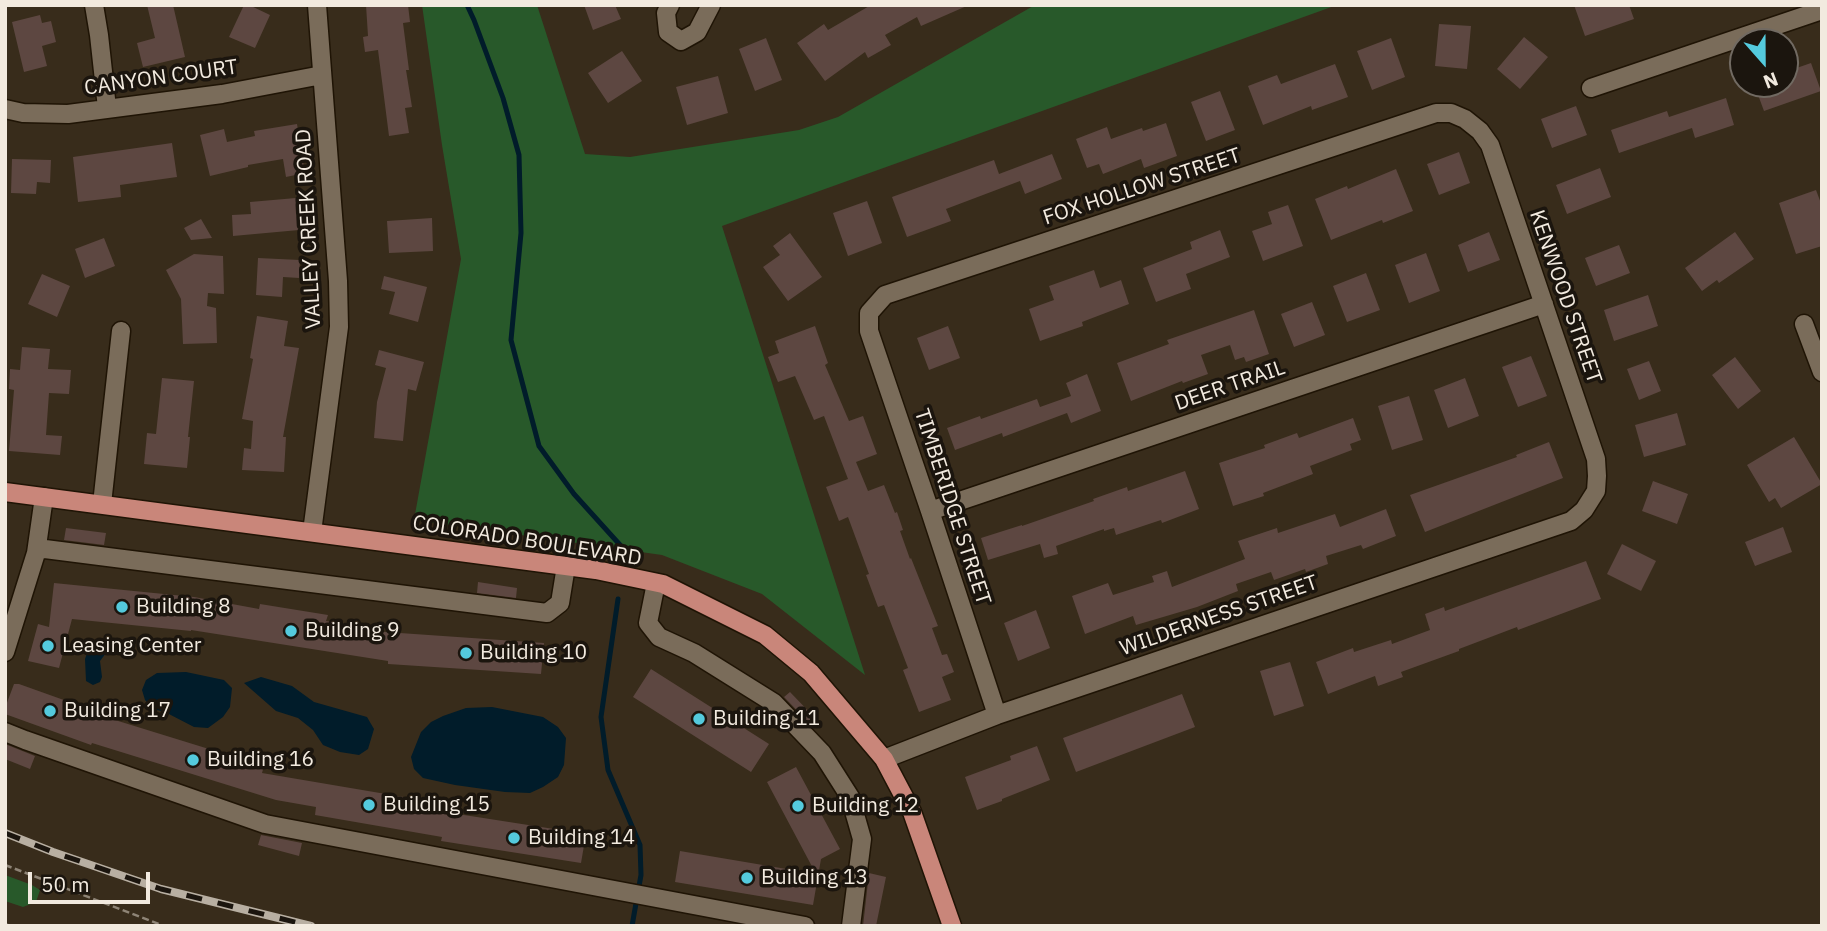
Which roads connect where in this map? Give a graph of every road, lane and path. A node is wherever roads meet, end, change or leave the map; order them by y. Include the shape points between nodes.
1 (94, 5) edge
2 (317, 5) edge
3 (670, 5) edge
4 (711, 5) edge
5 (1822, 10) edge
6 (322, 75) junction
7 (1591, 88) dead end
8 (107, 108) junction
9 (5, 110) edge
10 (1436, 113) joint
11 (1544, 304) junction
12 (869, 313) joint
13 (1804, 324) dead end
14 (121, 331) dead end
15 (1822, 372) edge
16 (5, 492) edge
17 (44, 497) junction
18 (102, 504) junction
19 (930, 510) junction
20 (1571, 521) joint
21 (312, 532) junction
22 (37, 548) junction
23 (566, 566) junction
24 (656, 583) junction
25 (5, 652) edge
26 (997, 715) junction
27 (5, 732) edge
28 (884, 759) junction
29 (5, 865) edge
30 (164, 926) edge
31 (805, 926) edge
32 (852, 926) edge
33 (951, 926) edge

1 - 8 street
2 - 6 street, VALLEY CREEK ROAD
3 - 4 street via 668,32 681,41 697,33
5 - 7 street
6 - 8 street, CANYON COURT via 222,94
6 - 21 street, VALLEY CREEK ROAD via 339,327
8 - 9 street, CANYON COURT via 68,114
10 - 11 street, KENWOOD STREET via 1465,119 1490,145
10 - 12 street, FOX HOLLOW STREET via 885,295
11 - 19 street, DEER TRAIL
11 - 20 street, KENWOOD STREET via 1596,459 1596,491
12 - 19 street, TIMBERIDGE STREET via 869,331
13 - 15 street
14 - 18 street
16 - 17 main road, COLORADO BOULEVARD
17 - 18 main road, COLORADO BOULEVARD
17 - 22 street
18 - 21 main road, COLORADO BOULEVARD
19 - 26 street, TIMBERIDGE STREET
20 - 26 street, WILDERNESS STREET
21 - 23 main road, COLORADO BOULEVARD
22 - 23 street via 547,613 560,603
22 - 25 street
23 - 24 main road, COLORADO BOULEVARD
24 - 28 main road, COLORADO BOULEVARD via 765,635 811,673
24 - 32 street via 648,623 659,637 694,653 774,704 822,753 850,797 862,839
26 - 28 street, WILDERNESS STREET
27 - 31 street via 265,824
28 - 33 main road, COLORADO BOULEVARD via 912,812
29 - 30 path

